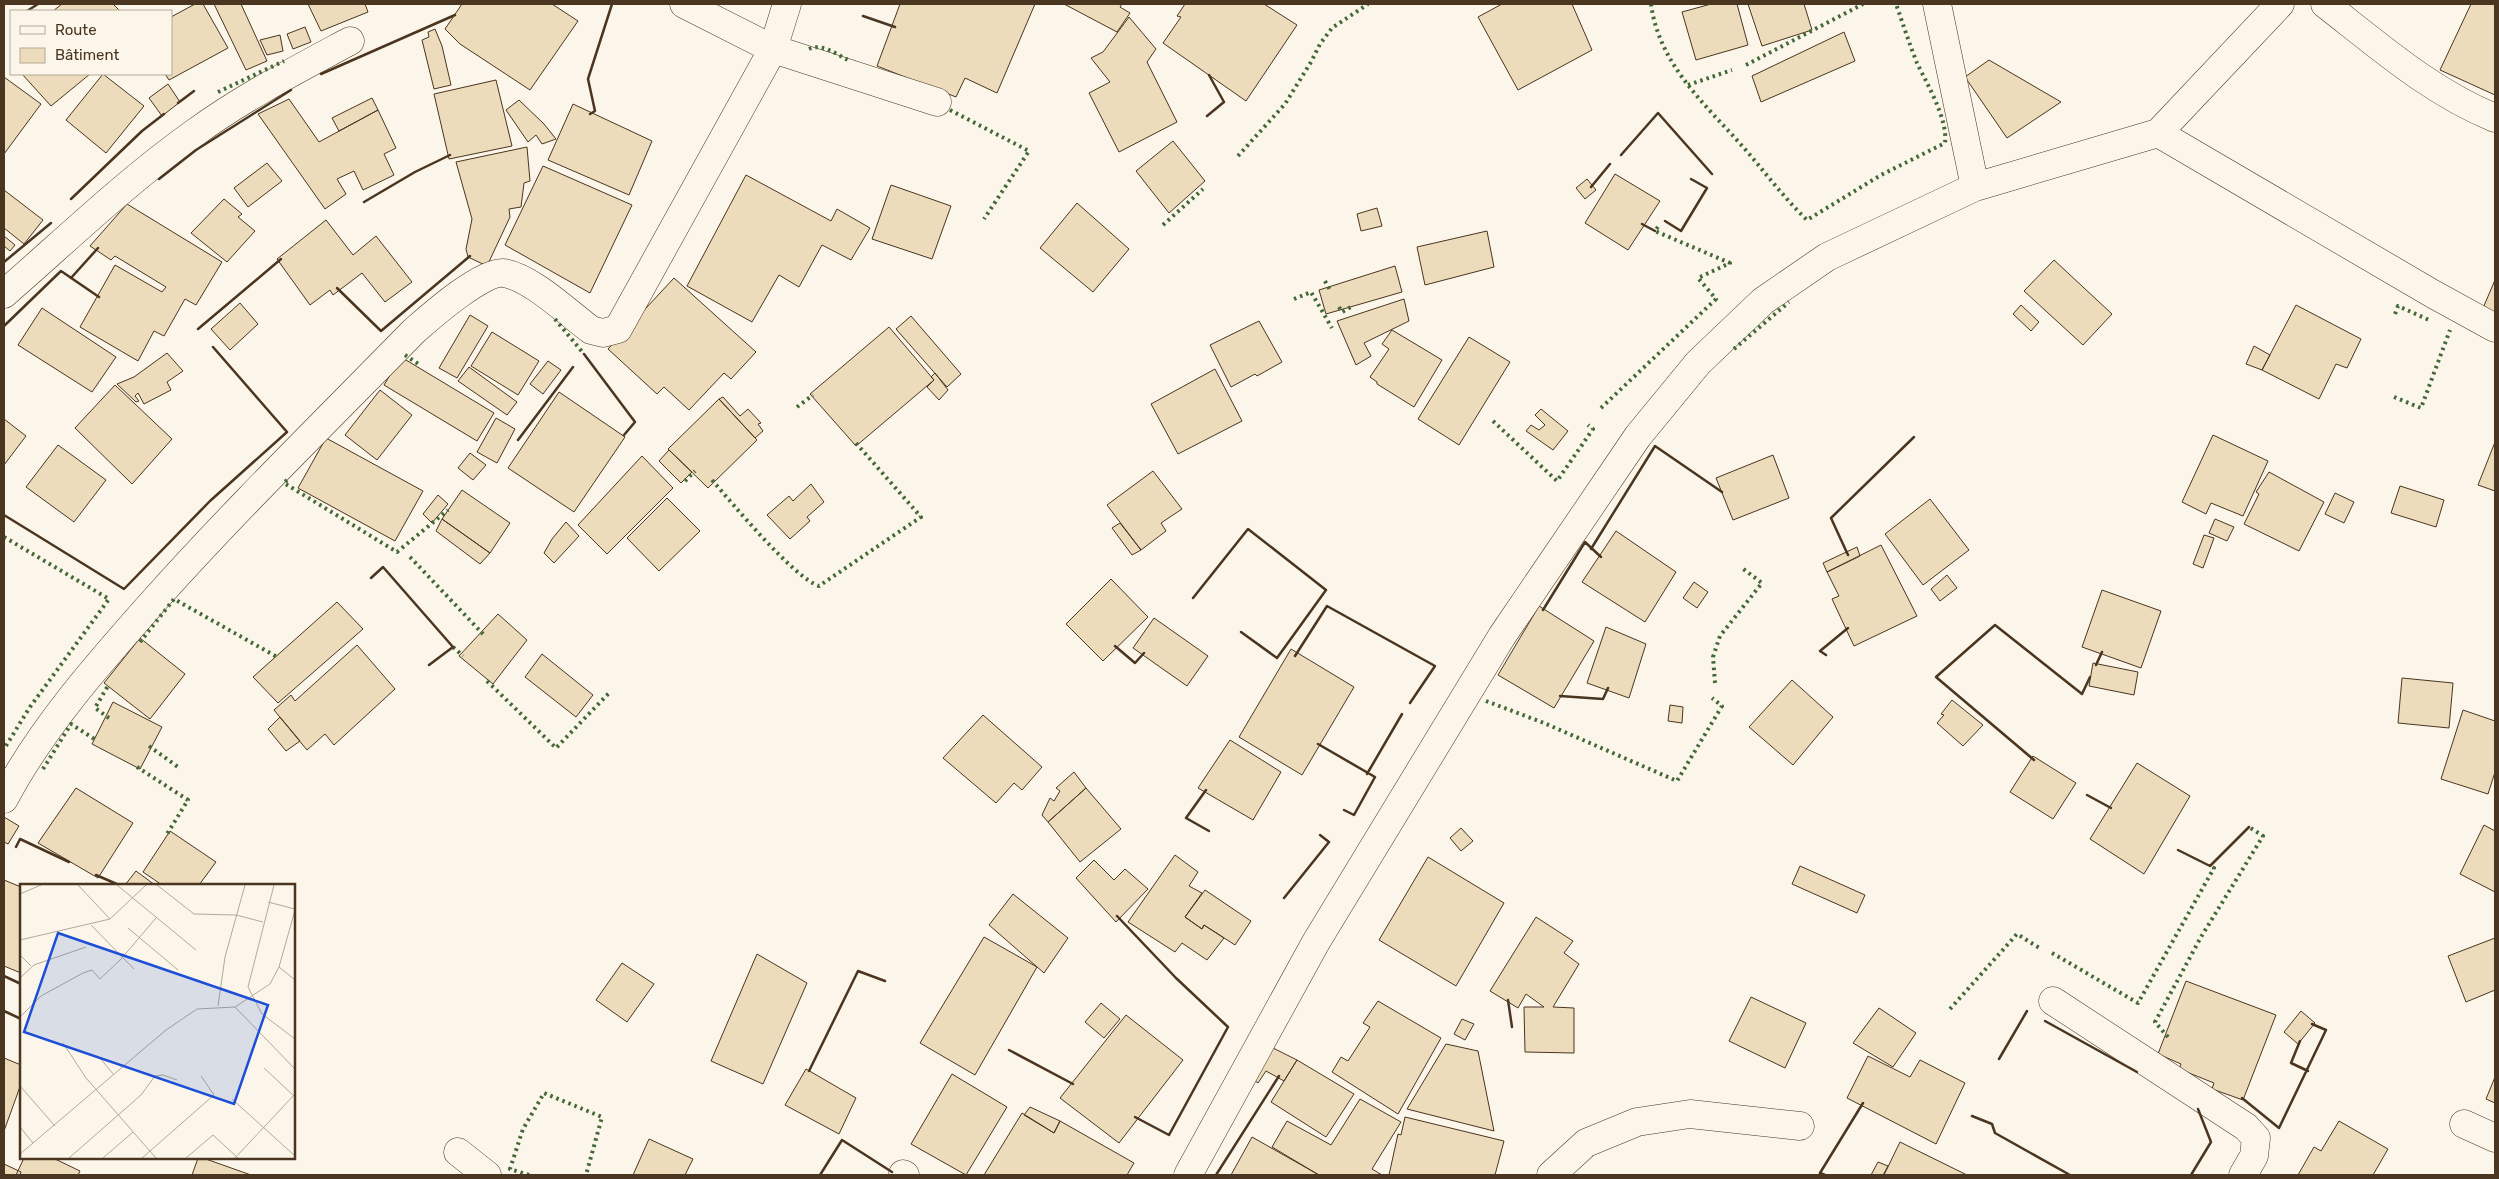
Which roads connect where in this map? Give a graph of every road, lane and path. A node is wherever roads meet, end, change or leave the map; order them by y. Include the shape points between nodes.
1 (684, 4) edge
2 (788, 4) edge
3 (1937, 4) edge
4 (2280, 4) edge
5 (2325, 4) edge
6 (350, 41) dead end
7 (773, 49) junction
8 (936, 102) dead end
9 (2495, 118) edge
10 (2158, 133) junction
11 (1975, 187) junction
12 (4, 294) edge
13 (2495, 328) edge
14 (4, 799) edge
15 (2053, 1001) dead end
16 (2464, 1124) dead end
17 (1800, 1126) dead end
18 (2495, 1138) edge
19 (458, 1152) dead end
20 (488, 1175) edge
21 (1188, 1175) edge
22 (1551, 1175) edge
23 (2243, 1175) edge

1 - 7 street
2 - 7 street
3 - 11 street
4 - 10 street
5 - 9 street via 2431,85
6 - 12 street via 250,96 193,134 147,168
7 - 8 street
7 - 14 street via 618,329 603,333 591,330 526,281 502,273 483,280 452,299 414,331 197,552 111,648 46,732
10 - 11 street
10 - 13 street
11 - 21 street via 1827,257 1763,301 1698,363 1638,436 1502,636 1352,882
15 - 23 street via 2246,1127 2256,1138 2254,1156
16 - 18 street
17 - 22 street via 1690,1114 1637,1122 1586,1142
19 - 20 street

